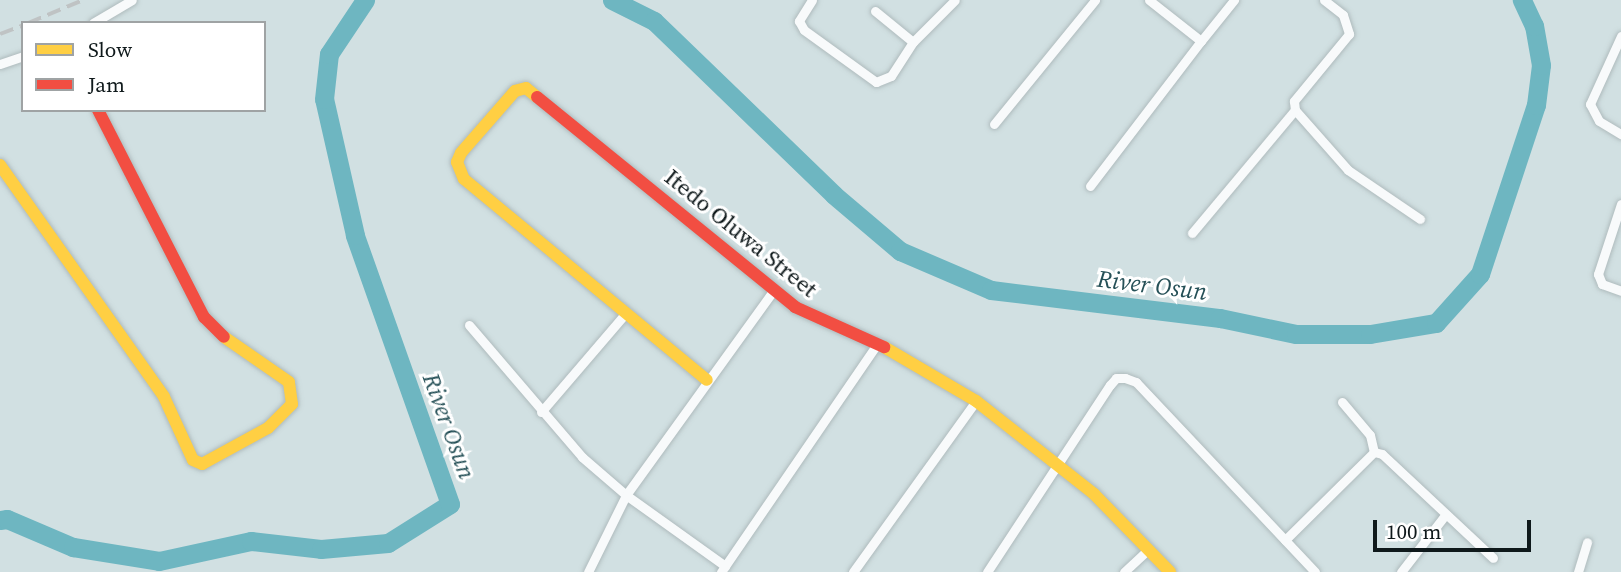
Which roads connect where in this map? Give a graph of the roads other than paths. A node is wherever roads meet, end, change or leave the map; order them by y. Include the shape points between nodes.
1 (132, 0) edge
2 (812, 0) edge
3 (955, 0) edge
4 (1095, 0) edge
5 (1149, 0) edge
6 (1234, 0) edge
7 (1324, 0) edge
8 (875, 11) dead end
9 (96, 21) edge
10 (1621, 36) edge
11 (1201, 41) junction
12 (913, 42) junction
13 (21, 57) edge
14 (0, 64) edge
15 (1295, 110) junction
16 (98, 112) edge
17 (994, 124) dead end
18 (1621, 134) edge
19 (0, 165) edge
20 (1090, 186) dead end
21 (1621, 204) edge
22 (1420, 219) dead end
23 (1192, 233) dead end
24 (773, 290) junction
25 (1621, 291) edge
26 (626, 313) junction
27 (469, 325) dead end
28 (877, 344) junction
29 (707, 380) junction
30 (976, 401) junction
31 (1342, 402) dead end
32 (541, 412) junction
33 (1374, 453) junction
34 (1060, 465) junction
35 (626, 495) junction
36 (1446, 514) junction
37 (1285, 540) junction
38 (1587, 542) dead end
39 (1148, 551) junction
40 (1493, 558) dead end
41 (723, 569) edge
42 (588, 572) edge
43 (853, 572) edge
44 (987, 572) edge
45 (1124, 572) edge
46 (1170, 572) edge
47 (1315, 572) edge
48 (1401, 572) edge
49 (1578, 572) edge

1 - 9 street
2 - 12 street via 799,21 804,30 876,82 891,76
3 - 12 street
4 - 17 street
5 - 11 street
6 - 11 street
7 - 15 street via 1343,15 1349,34 1294,101
8 - 12 street
10 - 18 street via 1590,104 1599,121
11 - 20 street
13 - 14 street
15 - 22 street via 1348,170
15 - 23 street
16 - 19 street via 127,160 204,317 214,330 289,382 292,404 268,428 225,454 202,464 193,460 164,397
21 - 25 street via 1598,274 1602,284
24 - 26 street, Itedo Oluwa Street via 526,88 515,91 461,153 458,169 524,232
24 - 28 street, Itedo Oluwa Street via 825,324
24 - 29 street
26 - 29 street
26 - 32 street
27 - 32 street
28 - 30 street, Itedo Oluwa Street
28 - 41 street
29 - 35 street
30 - 34 street, Itedo Oluwa Street
30 - 43 street
31 - 33 street via 1370,435
32 - 35 street via 582,457
33 - 36 street via 1382,454
33 - 37 street
34 - 37 street via 1110,385 1116,378 1125,378 1136,382
34 - 39 street, Itedo Oluwa Street
34 - 44 street
35 - 41 street
35 - 42 street
36 - 40 street
36 - 48 street
37 - 47 street
38 - 49 street
39 - 45 street
39 - 46 street, Itedo Oluwa Street

